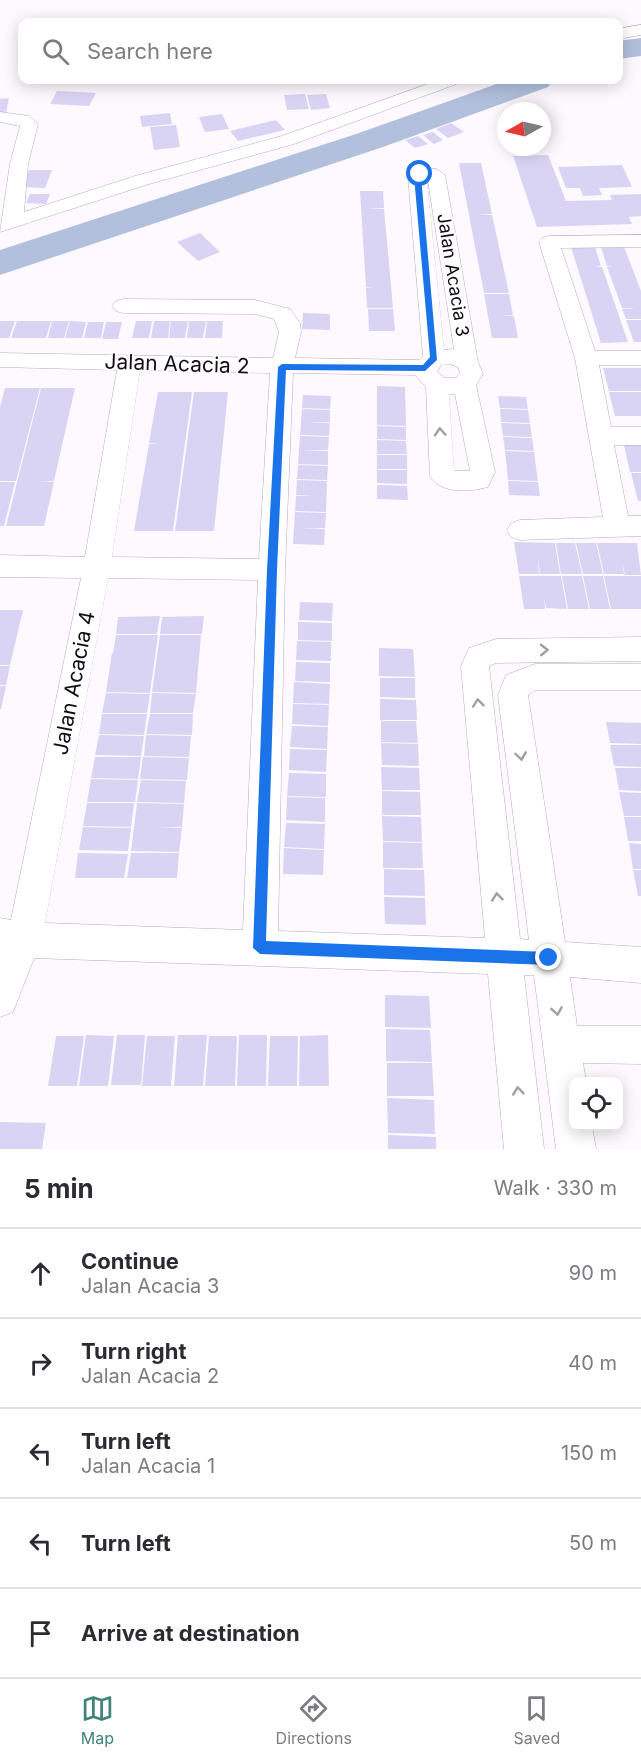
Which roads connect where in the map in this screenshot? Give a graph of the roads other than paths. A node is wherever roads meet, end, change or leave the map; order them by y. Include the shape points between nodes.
1 (641, 30) edge
2 (623, 33) edge
3 (442, 84) edge
4 (0, 117) edge
5 (7, 224) edge
6 (641, 241) edge
7 (123, 306) dead end
8 (586, 358) junction
9 (641, 358) edge
10 (0, 360) edge
11 (130, 361) junction
12 (282, 367) junction
13 (432, 370) junction
14 (465, 373) junction
15 (602, 436) junction
16 (641, 436) edge
17 (629, 526) edge
18 (520, 530) dead end
19 (0, 566) edge
20 (97, 567) junction
21 (272, 570) junction
22 (641, 649) edge
23 (641, 677) edge
24 (12, 938) edge
25 (260, 948) junction
26 (503, 958) junction
27 (549, 958) junction
28 (641, 965) edge
29 (0, 999) edge
30 (562, 1044) junction
31 (641, 1045) edge
32 (524, 1149) edge
33 (576, 1149) edge

1 - 2 street
3 - 5 street via 288,140 142,180
4 - 5 street via 29,124
6 - 8 street via 549,242
7 - 12 street via 277,310 286,319 290,332
8 - 9 street
8 - 15 street
10 - 11 street, Jalan Acacia 2
11 - 12 street, Jalan Acacia 2
11 - 20 street, Jalan Acacia 4
12 - 13 street, Jalan Acacia 2
12 - 21 street
13 - 14 street via 446,387
13 - 14 street via 452,356
14 -> 13 street via 483,472 479,480 449,480 442,476
13 - 14 street, Jalan Acacia 3 via 417,176 433,173
15 - 16 street
15 - 17 street
17 - 18 street
19 - 20 street
20 - 21 street
20 - 24 street, Jalan Acacia 4
21 - 25 street
26 -> 22 street via 475,666 479,657 496,651
23 -> 27 street via 535,677 516,684 513,695
24 - 25 street
24 - 29 street, Jalan Acacia 4
25 - 26 street
26 - 27 street
32 -> 26 street
27 - 28 street
27 -> 30 street
30 - 31 street
30 - 33 street

